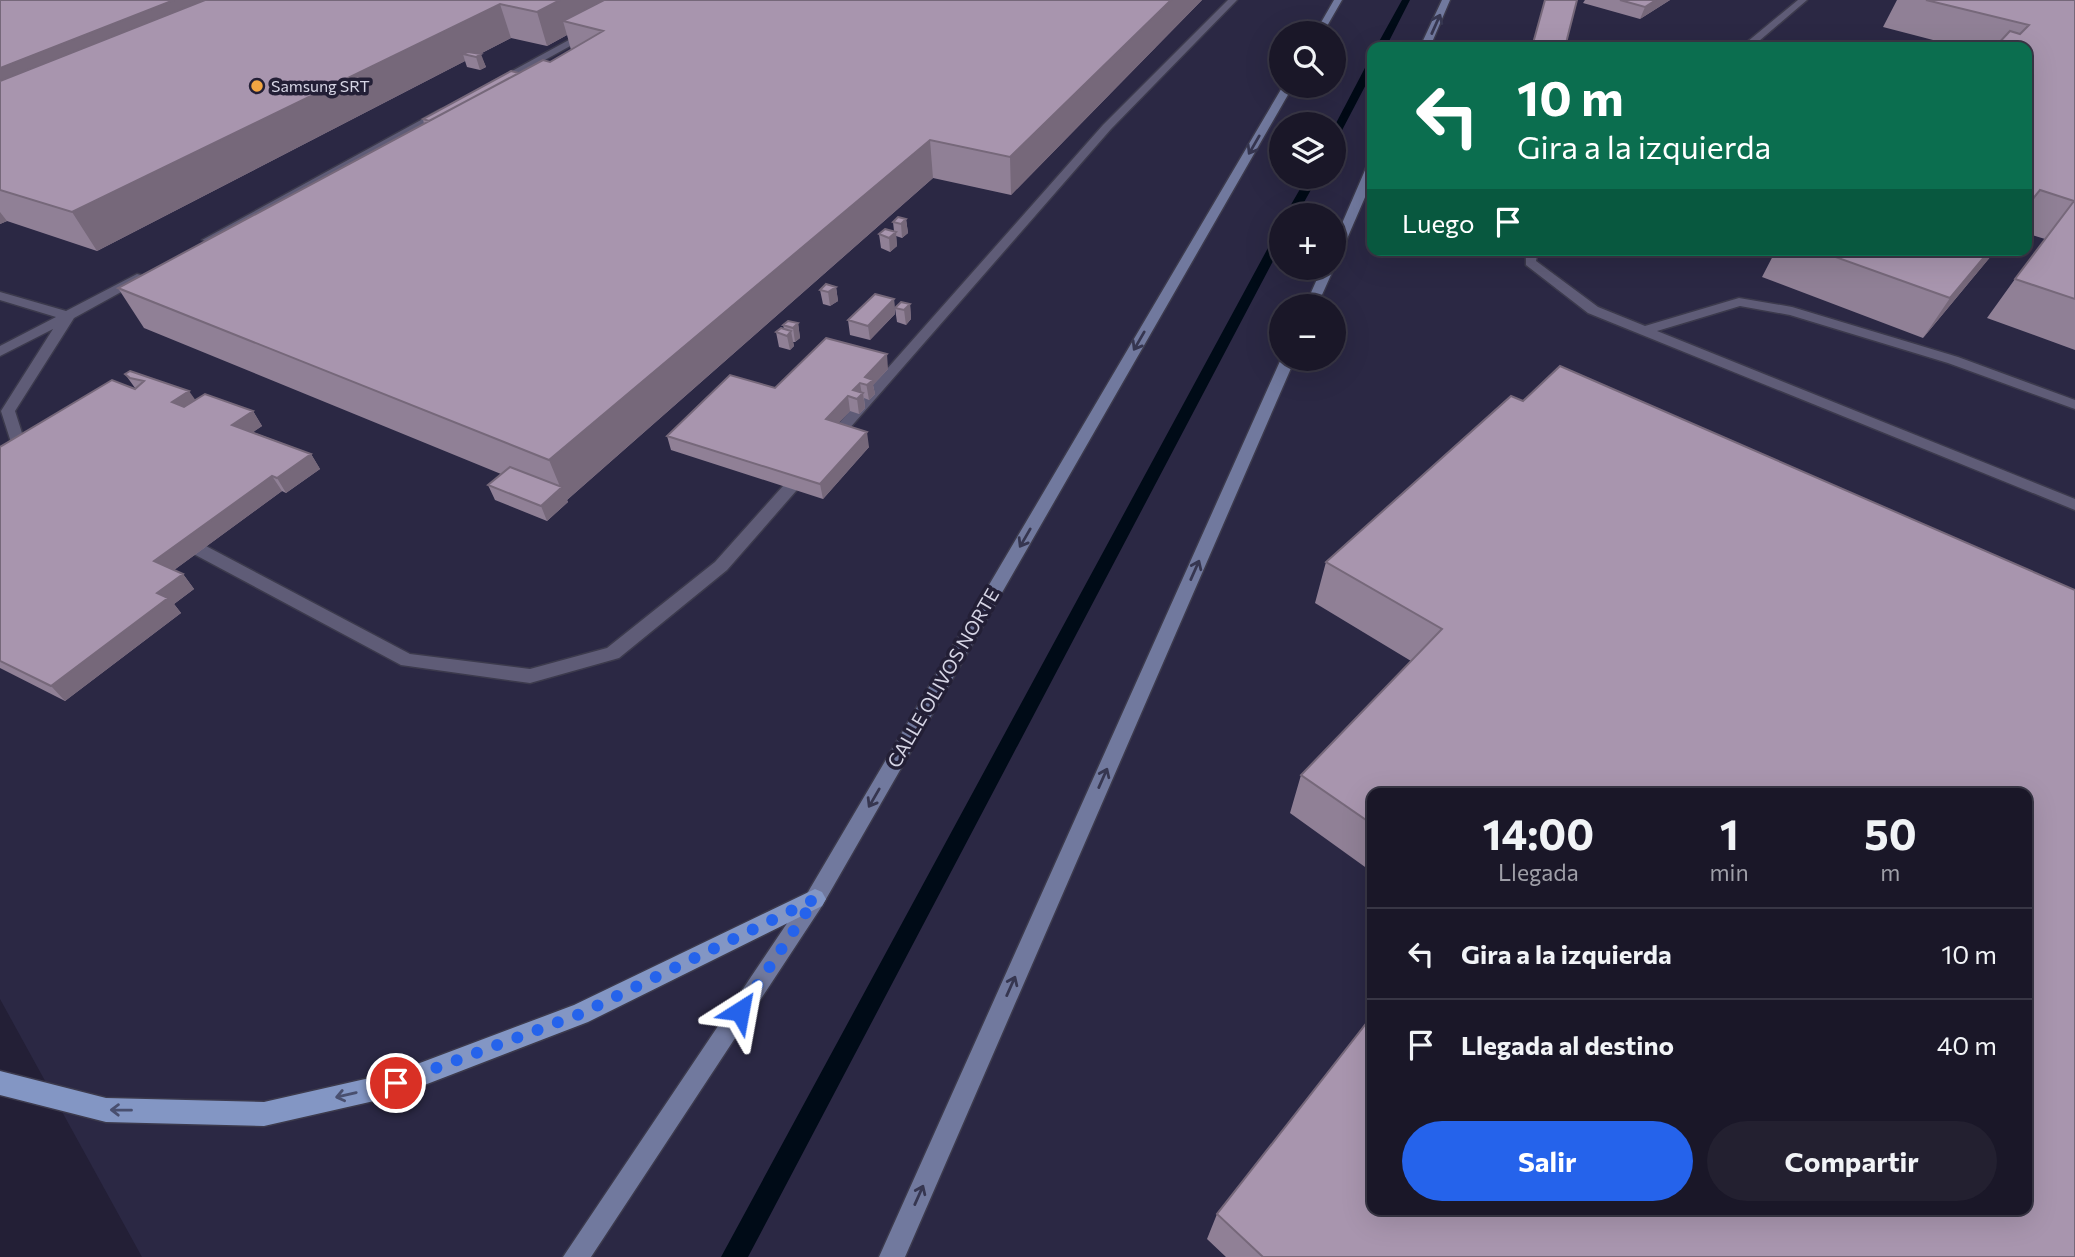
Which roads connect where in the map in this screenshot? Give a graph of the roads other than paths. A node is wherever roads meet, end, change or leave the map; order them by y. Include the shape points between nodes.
1 (1233, 0) edge
2 (1338, 0) edge
3 (1446, 0) edge
4 (1803, 0) edge
5 (1326, 21) edge
6 (599, 26) edge
7 (1427, 42) edge
8 (1752, 42) edge
9 (490, 86) edge
10 (1281, 98) edge
11 (454, 105) edge
12 (1367, 180) edge
13 (1346, 228) edge
14 (201, 244) edge
15 (1531, 256) edge
16 (152, 270) edge
17 (0, 296) edge
18 (68, 316) junction
19 (1644, 331) junction
20 (0, 352) edge
21 (1283, 371) edge
22 (2075, 405) edge
23 (45, 468) edge
24 (2075, 505) edge
25 (166, 532) edge
26 (815, 899) junction
27 (0, 1083) edge
28 (576, 1257) edge
29 (892, 1257) edge

1 - 25 lane via 1107,127 720,566 613,653 530,676 407,660
2 - 5 main road
7 -> 3 main road
4 - 8 lane
6 - 9 lane
10 -> 26 main road, CALLE OLIVOS NORTE
11 - 14 lane
12 - 13 main road
15 - 19 lane via 1530,262 1593,310
16 - 18 lane
17 - 18 lane
18 - 20 lane
18 - 23 lane via 8,411 21,455
19 - 22 lane via 1739,302 1792,311 1952,360
19 - 24 lane
29 -> 21 main road
26 -> 27 main road via 580,1014 396,1083 264,1114 106,1110
26 - 28 main road, CALLE OLIVOS NORTE

